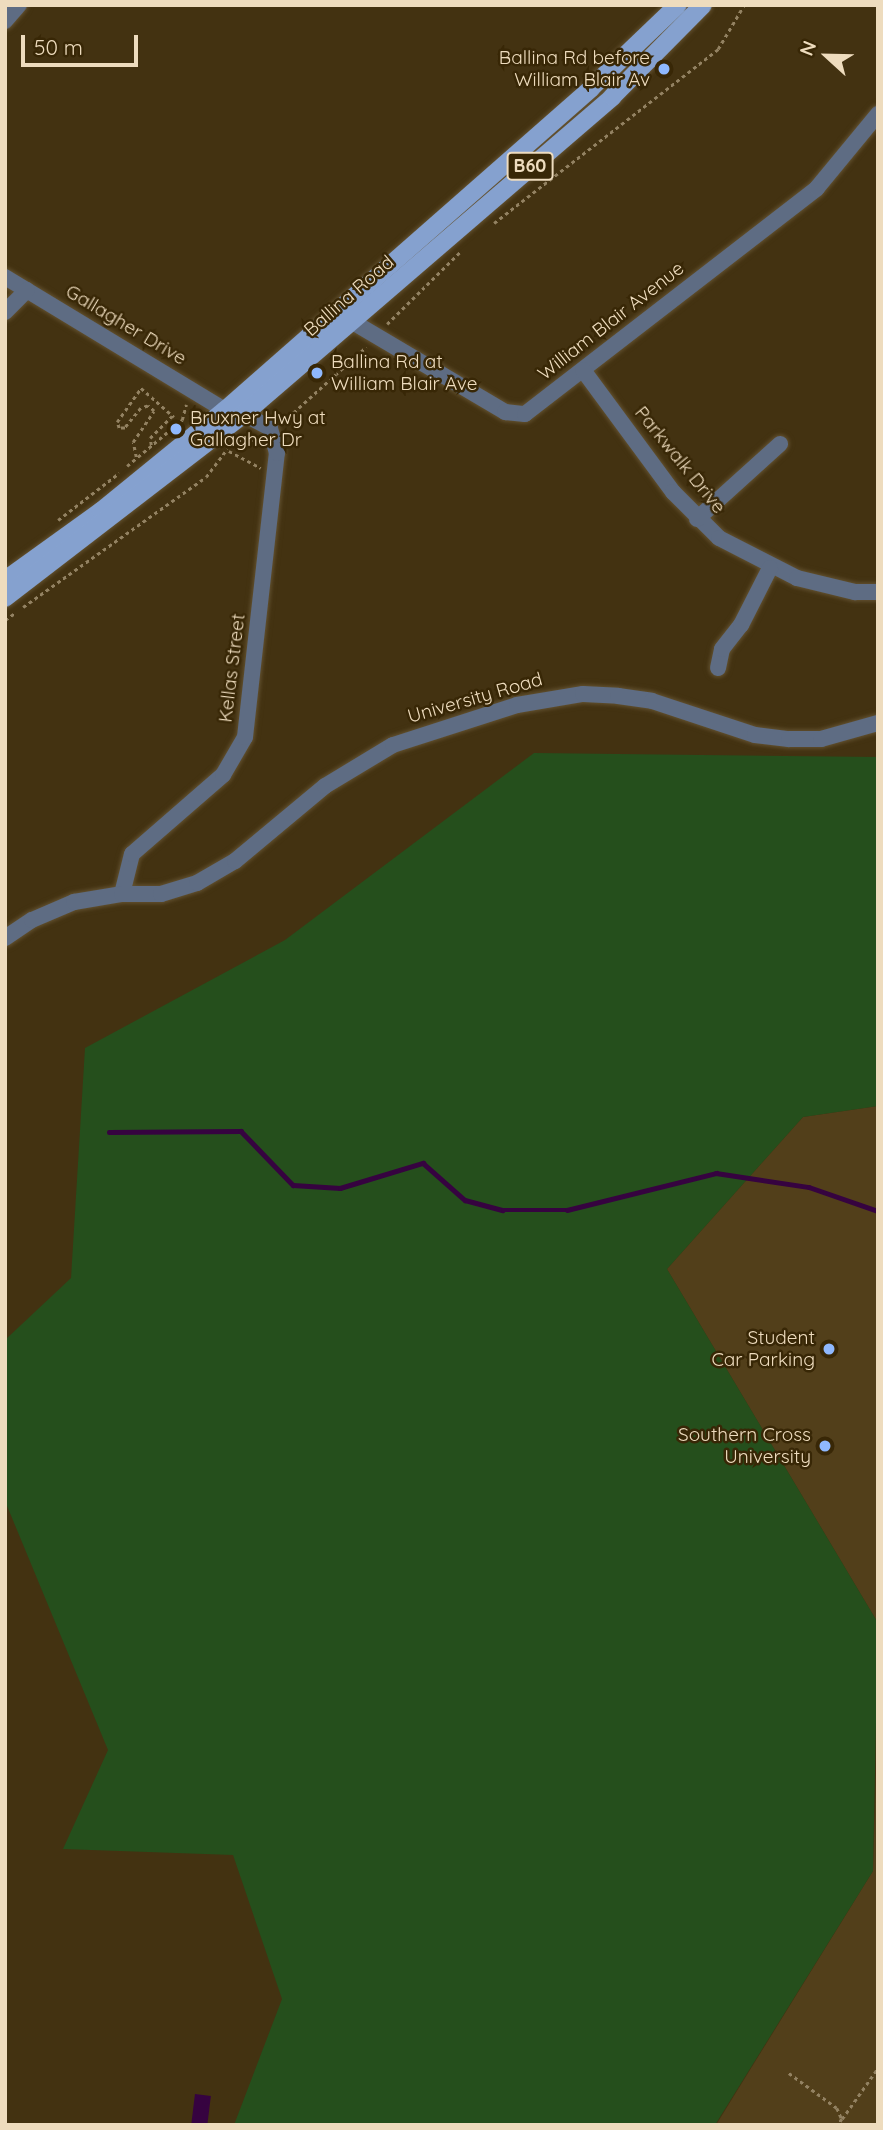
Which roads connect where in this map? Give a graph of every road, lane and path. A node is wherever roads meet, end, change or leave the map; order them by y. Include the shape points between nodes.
1 (19, 5) edge
2 (678, 5) edge
3 (703, 5) edge
4 (744, 5) edge
5 (5, 20) edge
6 (878, 114) edge
7 (486, 229) dead end
8 (466, 246) dead end
9 (5, 277) edge
10 (27, 290) junction
11 (5, 312) edge
12 (345, 318) junction
13 (384, 328) dead end
14 (369, 344) dead end
15 (583, 370) junction
16 (195, 392) junction
17 (225, 410) junction
18 (244, 414) junction
19 (281, 424) dead end
20 (780, 444) dead end
21 (151, 445) junction
22 (262, 447) dead end
23 (229, 451) dead end
24 (136, 457) junction
25 (262, 459) dead end
26 (259, 467) junction
27 (275, 478) junction
28 (696, 519) junction
29 (56, 521) dead end
30 (770, 568) junction
31 (5, 580) edge
32 (878, 592) edge
33 (5, 598) edge
34 (5, 620) edge
35 (719, 668) dead end
36 (878, 723) edge
37 (122, 894) junction
38 (5, 938) edge
39 (878, 2068) edge
40 (789, 2073) dead end
41 (842, 2119) junction
42 (838, 2125) edge

1 - 5 street
2 - 12 main road, Ballina Road / B60
3 - 12 main road, Ballina Road / B60 via 612,97
4 - 7 path via 718,49
6 - 15 street, William Blair Avenue via 817,188
8 - 13 path
9 - 10 street, Gallagher Drive
10 - 11 street
10 - 16 street, Gallagher Drive
12 - 15 street, William Blair Avenue via 512,415 531,410
12 - 17 main road, Ballina Road / B60
12 - 18 main road, Ballina Road / B60
14 - 19 path
15 - 28 street, Parkwalk Drive
16 - 17 street, Gallagher Drive
16 - 21 path via 182,420
17 - 31 main road, Ballina Road / B60 via 101,511
18 - 27 street, Kellas Street via 270,428 274,436
18 - 33 main road, Ballina Road / B60
20 - 28 street
21 - 24 path
21 - 24 path via 153,434 173,417 141,388 117,422 119,428 125,428 141,408 148,406 153,411 133,442
22 - 34 path via 250,439 232,444 206,477
23 - 26 path
24 - 29 path
25 - 26 path
26 - 27 path
27 - 37 street, Kellas Street via 245,737 223,775 132,853
28 - 30 street, Parkwalk Drive
30 - 32 street, Parkwalk Drive via 824,586
30 - 35 street via 741,625 723,649
36 - 37 street, University Road via 821,739 789,739 755,735 652,701 618,696 583,694 517,705 393,745 325,786 236,861 197,883 161,894
37 - 38 street via 75,902 32,920
39 - 41 path
40 - 41 path via 837,2108
41 - 42 path

